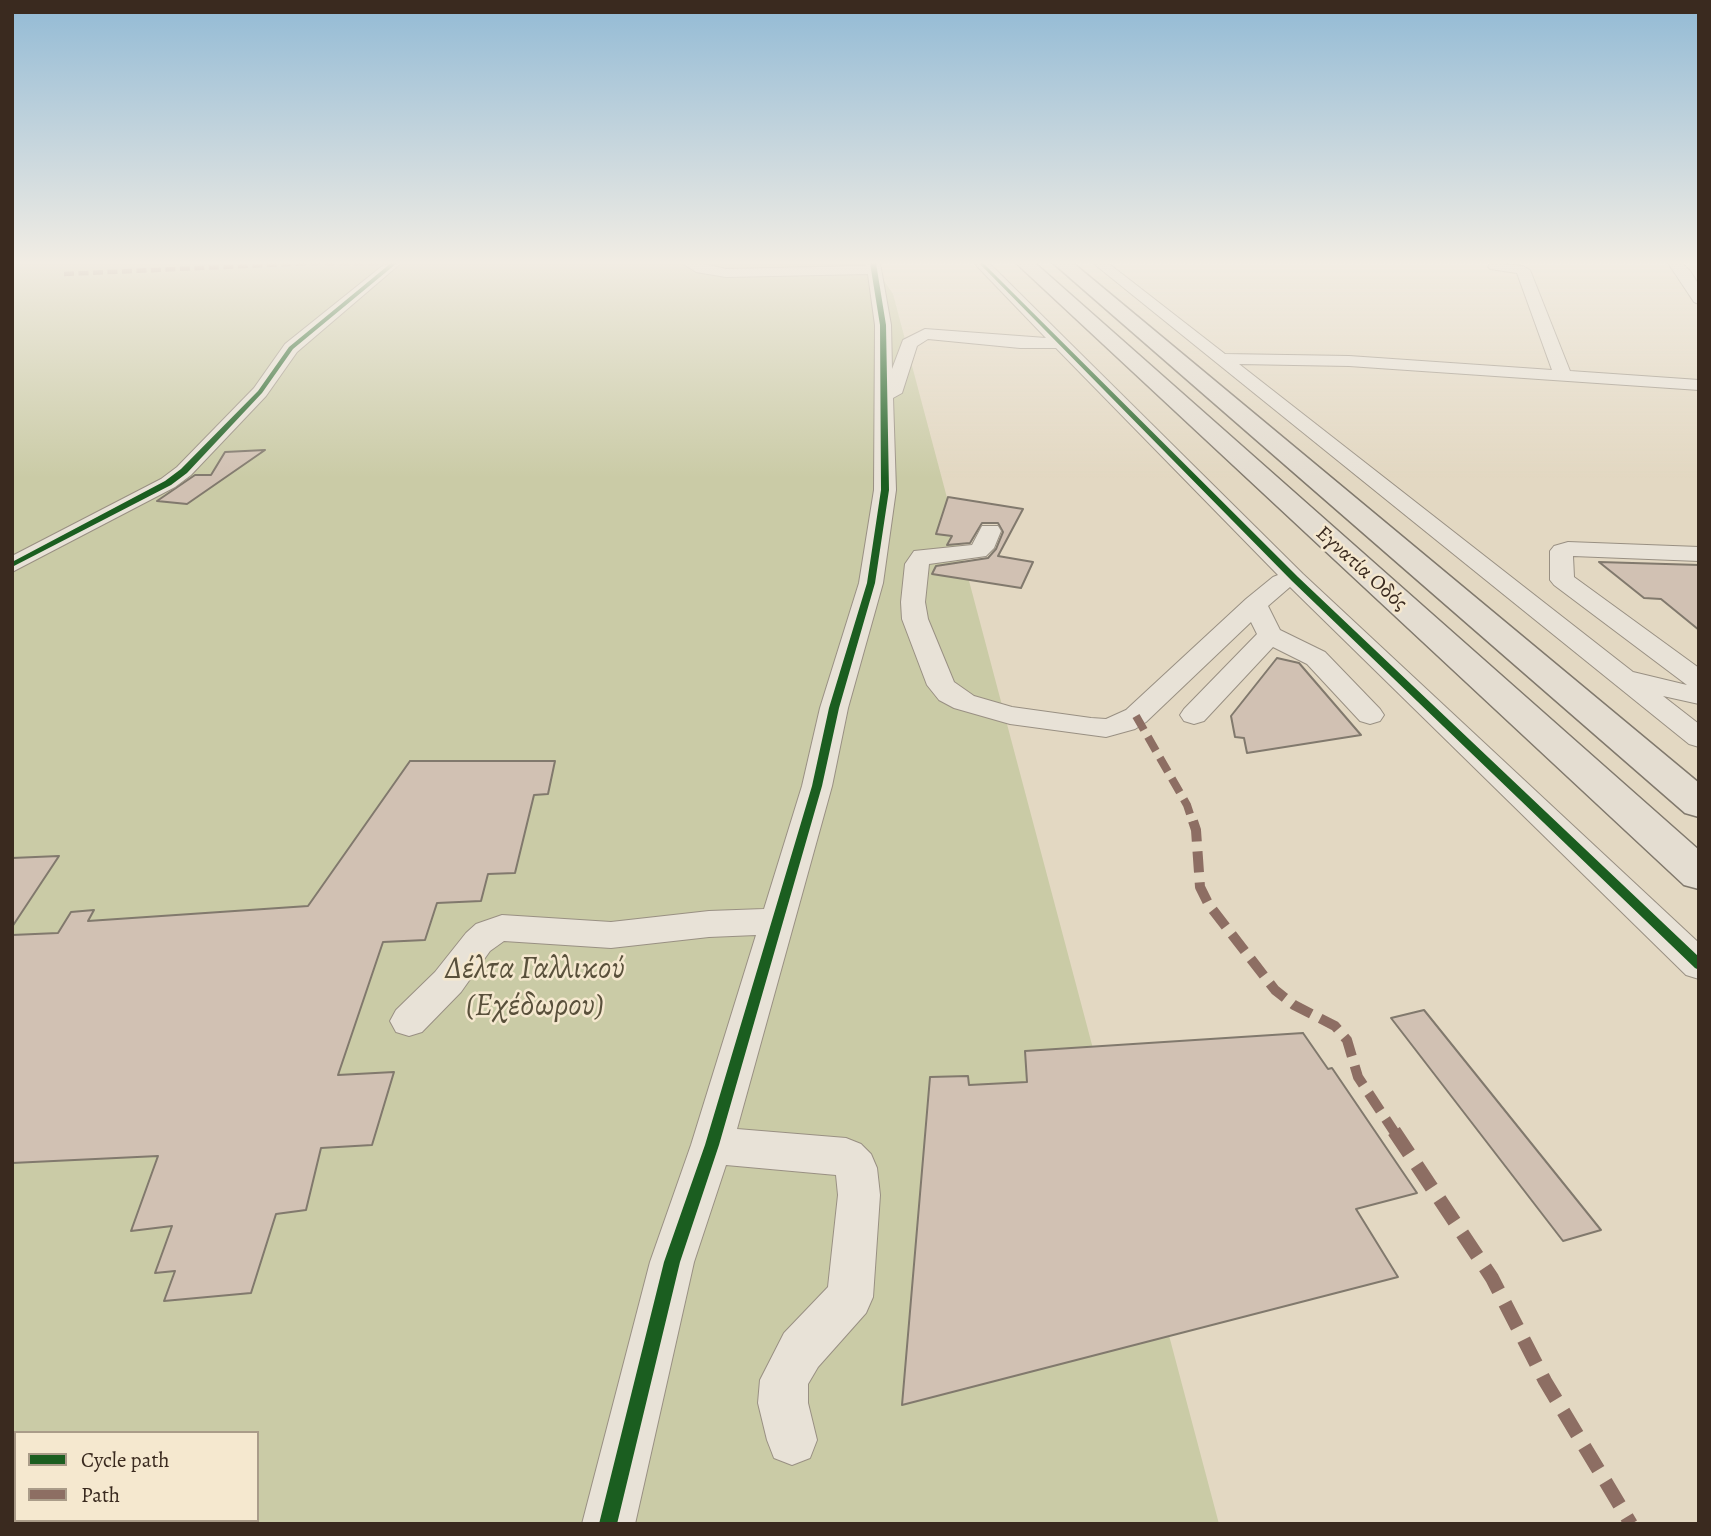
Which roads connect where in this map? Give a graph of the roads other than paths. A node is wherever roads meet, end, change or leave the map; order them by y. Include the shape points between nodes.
1 (307, 335) edge
2 (883, 335) edge
3 (924, 335) edge
4 (932, 335) edge
5 (1053, 335) edge
6 (1104, 335) edge
7 (1146, 335) edge
8 (1190, 335) edge
9 (1547, 335) edge
10 (1060, 342) junction
11 (1220, 359) junction
12 (1563, 376) junction
13 (1699, 385) edge
14 (886, 418) junction
15 (990, 531) dead end
16 (1699, 554) edge
17 (12, 565) edge
18 (1295, 579) junction
19 (1255, 604) junction
20 (1270, 635) junction
21 (1621, 677) junction
22 (1699, 681) edge
23 (1699, 696) edge
24 (1194, 715) dead end
25 (1370, 715) dead end
26 (1699, 738) edge
27 (1699, 804) edge
28 (1699, 874) edge
29 (775, 922) junction
30 (1699, 965) edge
31 (408, 1021) dead end
32 (712, 1145) junction
33 (792, 1440) dead end
34 (608, 1524) edge

1 - 17 street via 184,471
2 - 14 street
3 - 14 street via 909,344
4 - 10 street
5 - 10 street
6 - 28 highway, Εγνατία Οδός
7 - 27 highway, Εγνατία Οδός
8 - 11 street
9 - 12 street
10 - 18 street
11 - 12 street via 1349,361
11 - 21 street
12 - 13 street
14 - 29 street via 885,490 871,583
15 - 19 street via 978,551 922,556 913,602 915,619 941,685 949,695 986,709 1091,727 1125,723
16 - 22 street via 1568,549 1561,555 1562,580
18 - 19 street via 1281,582
18 - 30 street
19 - 20 street
20 - 24 street
20 - 25 street via 1316,658
21 - 23 street
21 - 26 street
29 - 31 street via 611,935 502,928 478,942 448,982
29 - 32 street
32 - 33 street via 846,1157 856,1168 859,1195 850,1297 801,1350 784,1380 783,1403
32 - 34 street via 672,1262

